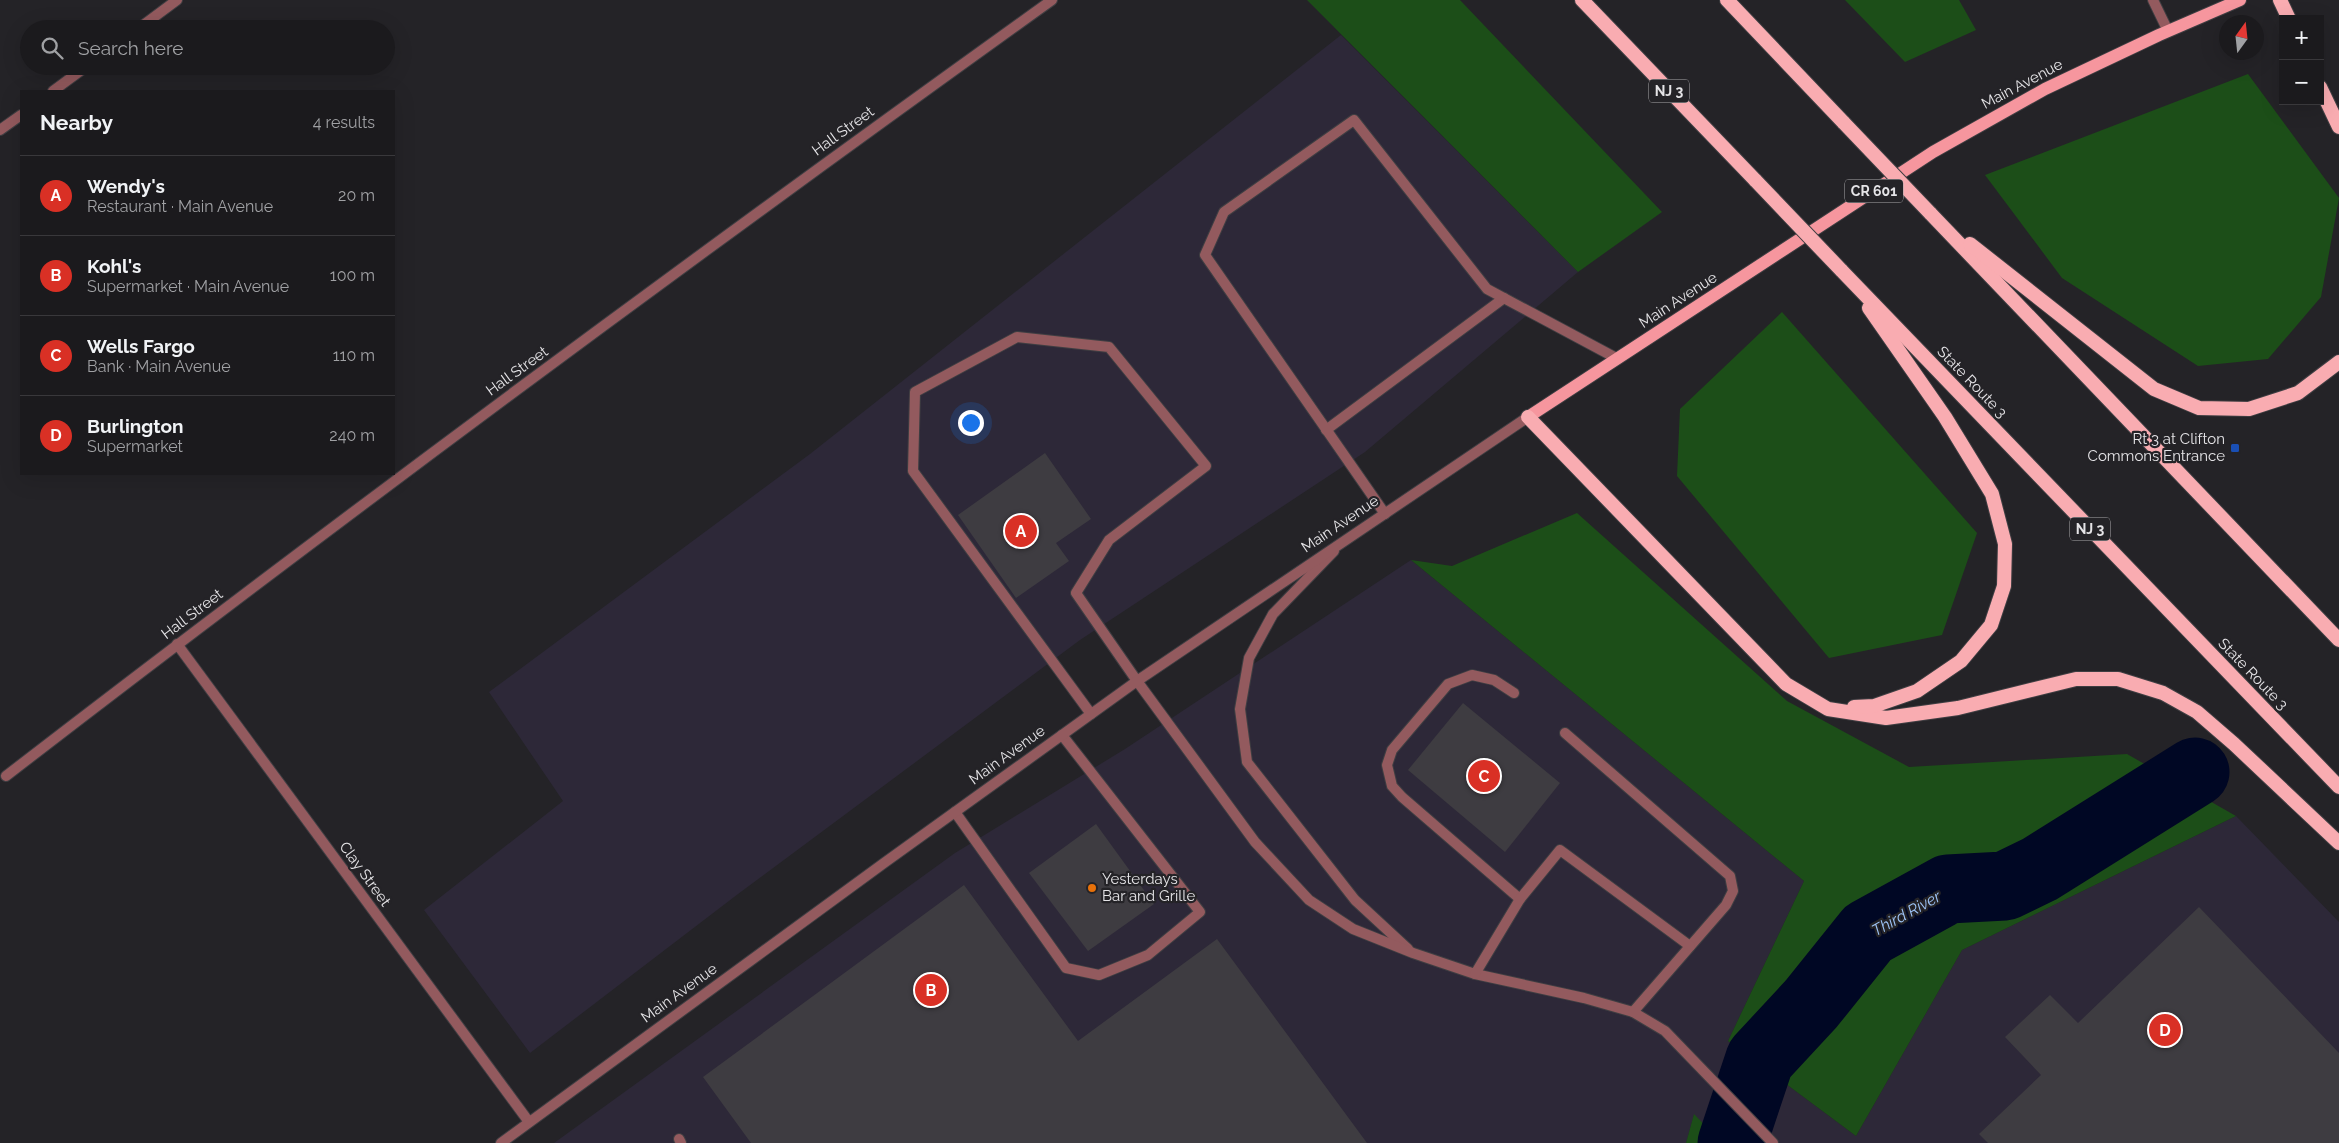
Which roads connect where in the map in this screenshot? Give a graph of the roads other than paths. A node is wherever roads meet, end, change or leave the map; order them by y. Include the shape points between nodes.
1 (176, 0) edge
2 (1052, 0) edge
3 (1582, 0) edge
4 (1727, 0) edge
5 (2154, 0) edge
6 (2240, 0) edge
7 (2280, 0) edge
8 (2287, 15) edge
9 (150, 20) edge
10 (2168, 31) junction
11 (75, 75) edge
12 (54, 90) edge
13 (2324, 95) edge
14 (20, 115) edge
15 (2339, 127) edge
16 (0, 130) edge
17 (1930, 212) junction
18 (1842, 270) junction
19 (1504, 298) junction
20 (1618, 359) junction
21 (2339, 362) edge
22 (1528, 417) junction
23 (1326, 430) junction
24 (1385, 514) junction
25 (1341, 542) junction
26 (2339, 640) edge
27 (177, 644) junction
28 (1137, 681) junction
29 (1514, 693) dead end
30 (1828, 709) junction
31 (1091, 714) junction
32 (1565, 733) dead end
33 (1062, 735) junction
34 (6, 776) dead end
35 (2339, 787) edge
36 (955, 812) junction
37 (2339, 843) edge
38 (1520, 900) junction
39 (1690, 946) junction
40 (1413, 953) junction
41 (1475, 974) junction
42 (1633, 1012) junction
43 (529, 1122) junction
44 (501, 1143) edge
45 (1773, 1143) edge

1 - 9 street
2 - 27 street, Hall Street via 749,218
3 - 18 highway, State Route 3 / NJ 3, bridge
4 - 17 highway, bridge
5 - 10 street
6 - 10 main road, Main Avenue / CR 601
7 - 8 highway
10 - 20 main road, Main Avenue / CR 601 via 2045,89 1933,152
11 - 12 street
13 - 15 highway
14 - 16 street
17 - 21 highway via 2154,389 2199,408 2250,409 2298,393
17 - 26 highway
18 - 30 highway via 1945,417 1992,494 2005,544 2004,586 1991,625 1961,661 1917,691 1874,706
18 - 35 highway, State Route 3 / NJ 3
19 - 20 street
19 - 23 street
19 - 23 street via 1487,289 1354,120 1224,212 1204,255
20 - 22 main road, Main Avenue / CR 601
22 - 24 street, Main Avenue / CR 601
22 - 30 highway via 1786,684
23 - 24 street
24 - 25 street, Main Avenue / CR 601
25 - 28 street, Main Avenue / CR 601
25 - 40 street via 1273,614 1249,658 1240,709 1247,762 1355,900
27 - 34 street, Hall Street
27 - 43 street, Clay Street
28 - 31 street, Main Avenue / CR 601
28 - 31 street via 1076,593 1109,540 1206,466 1109,347 1017,337 916,392 913,471
28 - 40 street via 1255,842 1309,900 1352,929
29 - 38 street via 1494,680 1472,675 1448,684 1392,750 1388,765 1392,786 1402,797
30 - 37 highway via 1886,718 1958,708 2076,679 2118,680 2163,693 2197,712
31 - 33 street, Main Avenue / CR 601
32 - 39 street via 1730,876 1733,891 1726,905
33 - 36 street, Main Avenue / CR 601
33 - 36 street via 1200,912 1148,955 1099,975 1066,968
36 - 43 street, Main Avenue / CR 601
38 - 39 street via 1560,850
38 - 41 street
39 - 42 street
40 - 41 street
41 - 42 street
42 - 45 street via 1665,1031
43 - 44 street, Main Avenue / CR 601

